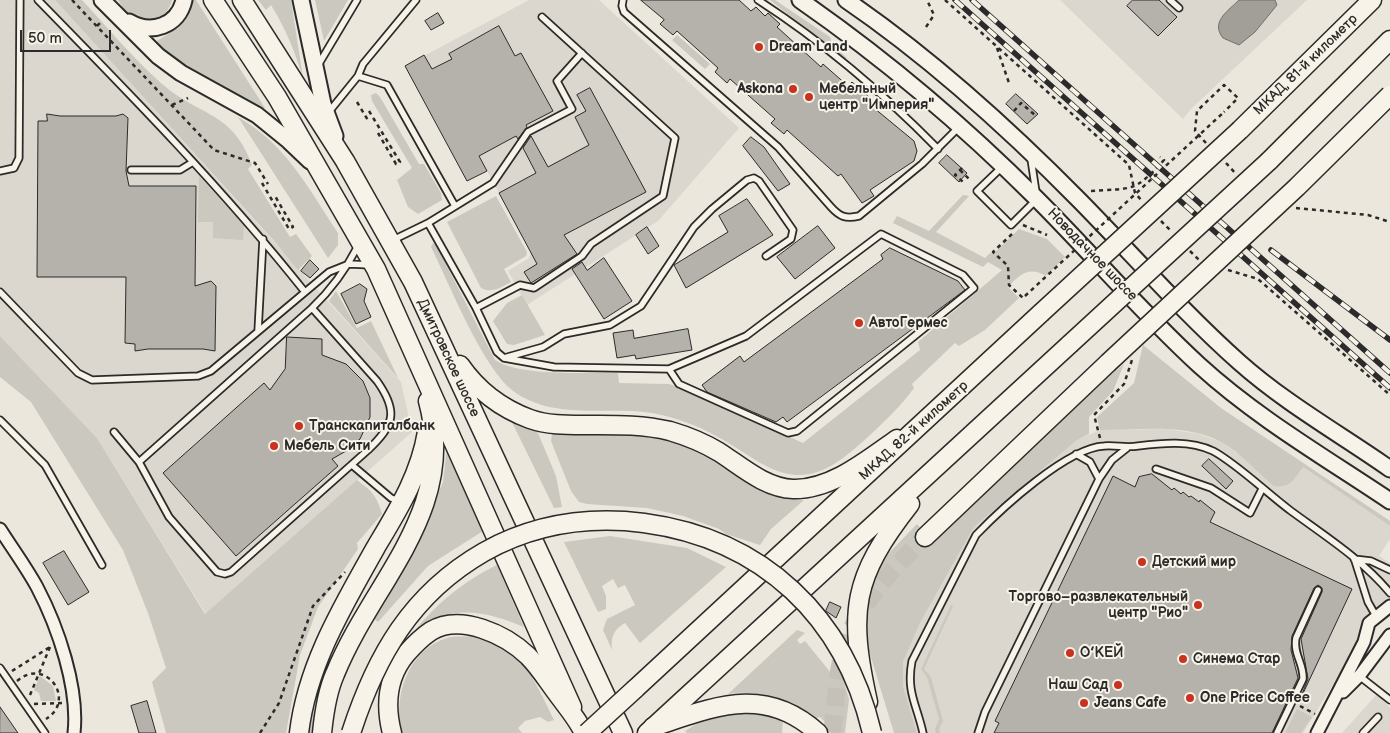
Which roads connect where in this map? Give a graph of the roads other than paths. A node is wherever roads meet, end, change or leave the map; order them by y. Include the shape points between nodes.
1 (20, 0) edge
2 (38, 0) edge
3 (102, 0) edge
4 (184, 0) edge
5 (214, 0) edge
6 (242, 0) edge
7 (301, 0) edge
8 (357, 0) edge
9 (416, 0) edge
10 (623, 0) edge
11 (758, 0) edge
12 (800, 0) edge
13 (846, 0) edge
14 (1170, 0) edge
15 (1372, 0) edge
16 (1179, 8) dead end
17 (108, 17) junction
18 (542, 17) dead end
19 (1390, 40) edge
20 (582, 53) junction
21 (316, 68) junction
22 (358, 76) junction
23 (1390, 95) edge
24 (326, 115) junction
25 (960, 126) junction
26 (1240, 130) joint
27 (938, 149) junction
28 (1029, 151) junction
29 (345, 160) junction
30 (193, 162) junction
31 (1003, 166) junction
32 (131, 170) dead end
33 (0, 171) edge
34 (323, 174) junction
35 (1037, 199) junction
36 (455, 206) junction
37 (428, 223) junction
38 (263, 238) junction
39 (360, 241) junction
40 (390, 241) junction
41 (766, 256) dead end
42 (349, 264) junction
43 (374, 265) junction
44 (0, 292) edge
45 (305, 292) junction
46 (312, 308) junction
47 (476, 308) junction
48 (434, 327) junction
49 (258, 332) junction
50 (504, 358) junction
51 (420, 364) junction
52 (669, 369) junction
53 (430, 410) junction
54 (930, 417) junction
55 (0, 420) edge
56 (114, 432) dead end
57 (1127, 448) junction
58 (1076, 454) junction
59 (140, 462) junction
60 (943, 462) junction
61 (352, 465) junction
62 (1156, 469) dead end
63 (1390, 469) edge
64 (1099, 479) junction
65 (1262, 489) junction
66 (1390, 501) edge
67 (403, 502) junction
68 (0, 529) edge
69 (925, 537) tunnel mouth
70 (1354, 559) junction
71 (102, 565) dead end
72 (1390, 570) edge
73 (1318, 590) dead end
74 (1390, 592) edge
75 (1384, 614) edge
76 (1387, 640) edge
77 (1364, 642) junction
78 (0, 668) edge
79 (1355, 673) junction
80 (1390, 700) edge
81 (1378, 717) dead end
82 (650, 730) edge
83 (584, 731) edge
84 (622, 731) edge
85 (45, 733) edge
86 (74, 733) edge
87 (299, 733) edge
88 (322, 733) edge
89 (351, 733) edge
90 (392, 733) edge
91 (818, 733) edge
92 (872, 733) edge
93 (876, 733) edge
94 (923, 733) edge
95 (978, 733) edge
96 (1277, 733) edge
97 (1318, 733) edge
98 (1363, 733) edge

1 - 33 lane via 19,158 14,168
2 - 30 lane
3 - 17 main road
4 - 17 main road via 182,9 160,28 148,30
5 - 34 main road, Дмитровское шоссе via 278,97
6 - 29 main road, Дмитровское шоссе
7 - 21 main road
8 - 21 lane
9 - 22 lane via 363,64
10 - 27 lane via 624,12 778,147 838,215 846,218 860,216
11 - 27 lane via 784,17 903,114
12 - 25 main road, Новодачное шоссе via 862,43
13 - 28 main road, Новодачное шоссе via 968,94
14 - 16 lane
15 - 26 main road, МКАД, 81-й километр
17 - 34 main road via 181,73 257,116 289,140
18 - 20 lane
19 - 60 main road, bridge via 1269,161
20 - 36 lane via 557,81 572,109 528,132 493,183
20 - 47 lane via 675,138 663,196 591,244 582,256 534,288 520,285
21 - 24 main road
22 - 24 lane
22 - 36 lane via 387,85
23 - 69 main road, bridge via 1297,187
24 - 29 main road
25 - 27 lane
25 - 31 main road, Новодачное шоссе
26 - 54 main road, МКАД, 82-й километр, bridge
28 - 35 lane
28 - 63 main road, Новодачное шоссе via 1239,362
29 - 40 main road, Дмитровское шоссе
30 - 32 lane via 180,170
30 - 38 lane
31 - 35 main road, Новодачное шоссе
31 - 35 lane via 977,191 1011,225
34 - 39 main road, Дмитровское шоссе
35 - 66 main road, Новодачное шоссе via 1218,381
36 - 37 lane
37 - 40 lane
37 - 47 lane
38 - 45 lane
38 - 49 lane
39 - 42 lane
39 - 43 main road, Дмитровское шоссе
40 - 48 main road, Дмитровское шоссе
41 - 50 lane via 791,239 793,230 754,178 747,180 694,227 641,306 610,325 564,334 543,347
42 - 43 lane
42 - 45 lane via 329,272
42 - 46 lane
43 - 51 main road, Дмитровское шоссе
44 - 49 lane via 78,373 92,380 198,376 211,371
45 - 49 lane
46 - 59 lane
46 - 61 lane via 377,381 390,406 390,424 384,434
47 - 50 lane via 497,352
48 - 54 main road via 483,394 505,408 532,420 560,425 641,426 671,432 718,451 752,475 775,486 792,489 812,487 835,479
48 - 84 main road, Дмитровское шоссе
50 - 52 lane via 554,367
51 - 53 main road
51 - 83 main road, Дмитровское шоссе
52 - 52 lane via 679,384 793,433 974,288 963,275 881,234 746,336
53 - 67 main road via 423,455
53 - 88 main road via 435,459 425,506 335,674
54 - 83 main road, МКАД, 82-й километр, bridge
55 - 71 lane via 45,465
56 - 59 lane
57 - 58 lane via 1104,446
57 - 64 lane via 1112,460
57 - 65 lane via 1166,444 1201,447 1222,457
58 - 64 lane via 1090,462
58 - 94 lane via 1017,498 976,535 912,661 910,690
59 - 61 lane via 169,517 212,569 225,574
60 - 82 main road
60 - 93 main road via 889,530 861,584 857,611 858,644
61 - 67 lane via 391,498
62 - 65 lane via 1212,488 1250,513
64 - 95 lane via 1007,665
65 - 70 lane
67 - 87 main road via 348,596 316,662 304,701
68 - 86 street via 45,603 69,676
70 - 72 lane via 1370,561
70 - 74 lane
70 - 75 lane via 1368,602
73 - 96 lane via 1296,638 1296,656 1304,672
75 - 77 street via 1366,628
76 - 77 street via 1371,645
76 - 79 street
77 - 79 street
78 - 85 lane
79 - 80 lane
79 - 97 street
81 - 98 lane
82 - 91 main road via 718,706 749,703 786,710
83 - 90 main road via 529,657 509,640 468,625 451,625 432,631 400,662 390,683 386,707
89 - 92 main road, bridge via 372,674 385,650 426,597 484,552 519,536 591,519 665,526 707,537 753,560 789,586 818,616 846,660 865,704

